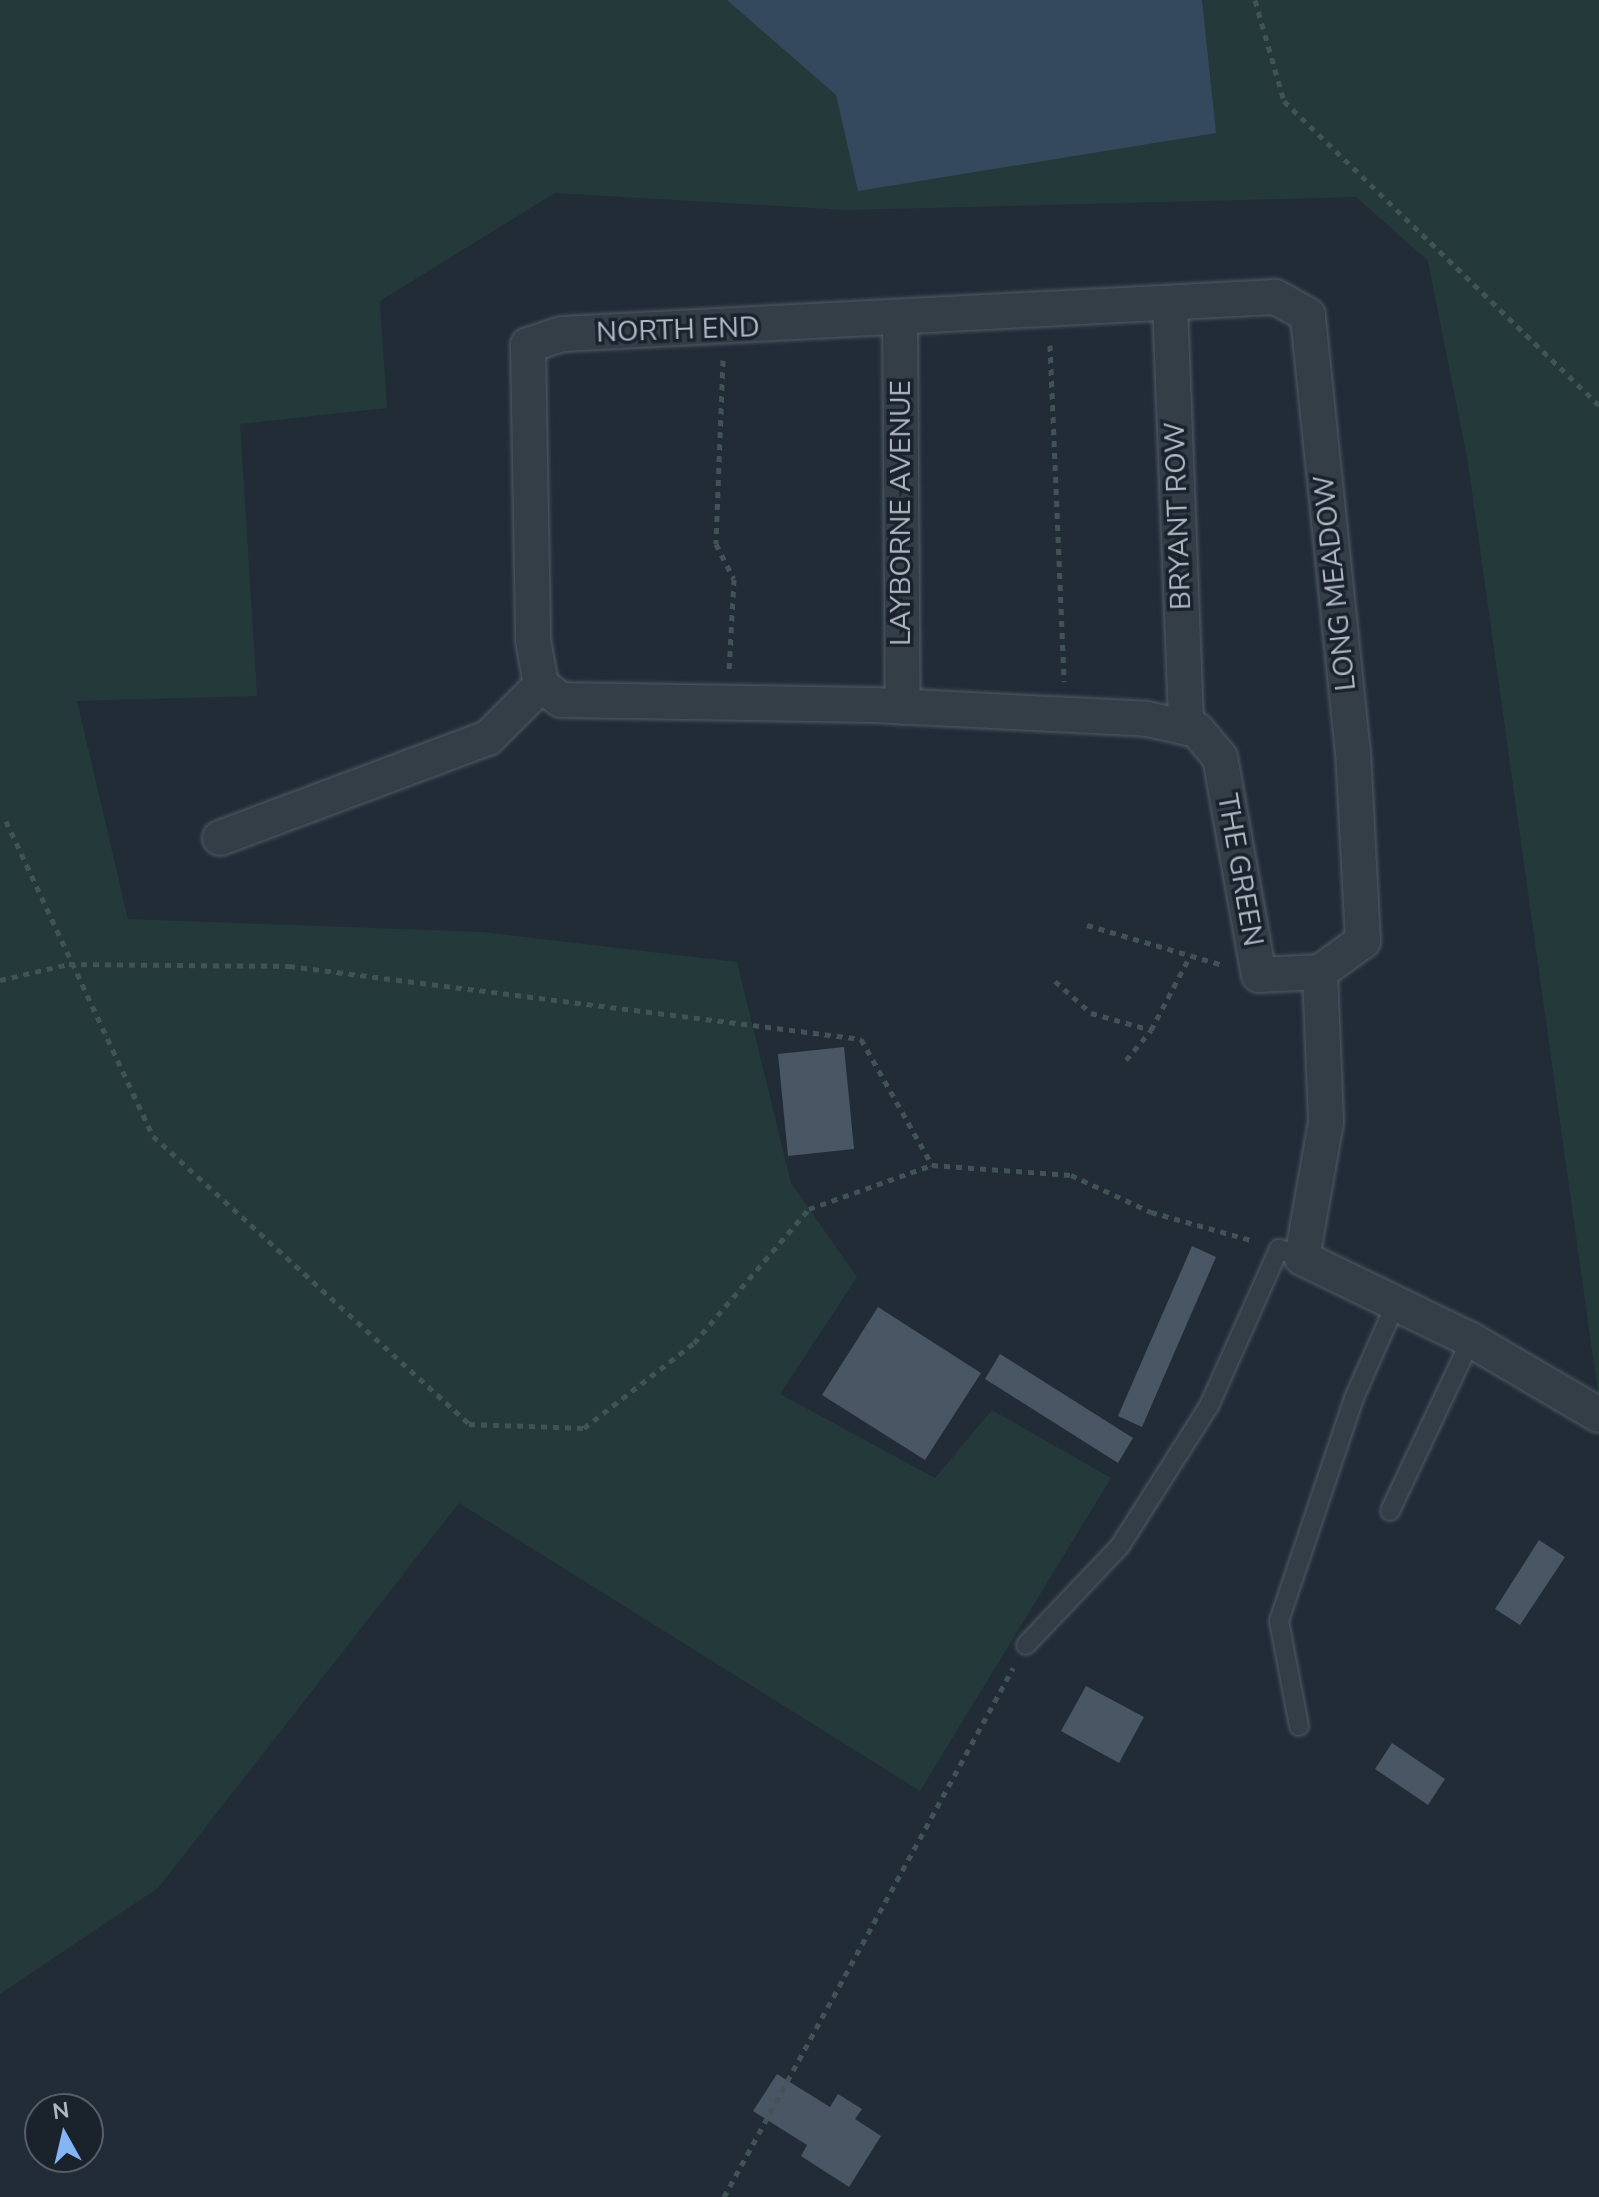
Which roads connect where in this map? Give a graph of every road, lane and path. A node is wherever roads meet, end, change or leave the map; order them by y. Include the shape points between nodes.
1 (1255, 0) edge
2 (1170, 303) junction
3 (1048, 310) junction
4 (900, 319) junction
5 (724, 328) junction
6 (1599, 405) edge
7 (541, 685) junction
8 (728, 703) junction
9 (903, 707) junction
10 (1066, 715) junction
11 (1186, 728) junction
12 (6, 821) dead end
13 (220, 838) dead end
14 (1087, 925) dead end
15 (1190, 956) junction
16 (69, 964) junction
17 (1320, 972) junction
18 (1259, 975) junction
19 (0, 980) edge
20 (1055, 981) dead end
21 (1151, 1030) junction
22 (1126, 1060) dead end
23 (932, 1165) junction
24 (1290, 1253) junction
25 (1396, 1303) junction
26 (1471, 1340) junction
27 (1599, 1415) edge
28 (1390, 1511) dead end
29 (1026, 1645) joint
30 (1299, 1726) dead end
31 (724, 2197) edge

1 - 6 path via 1284,101
2 - 3 street, NORTH END
2 - 11 street, BRYANT ROW
2 - 17 street, LONG MEADOW via 1275,297 1308,315 1353,753 1363,941
3 - 4 street, NORTH END
3 - 10 path
4 - 5 street, NORTH END
4 - 9 street, LAYBORNE AVENUE
5 - 7 street, NORTH END via 562,334 528,345 533,640
5 - 8 path via 716,544 734,579
7 - 8 street via 561,700
7 - 13 street via 488,738
8 - 9 street
9 - 10 street
10 - 11 street
11 - 18 street, THE GREEN via 1220,757
12 - 16 path
14 - 15 path
15 - 18 path
15 - 21 path
16 - 19 path
16 - 23 path via 289,966 861,1039
16 - 23 path via 153,1136 469,1424 584,1428 694,1343 809,1209
17 - 18 street, THE GREEN
17 - 24 street via 1326,1122
20 - 21 path via 1091,1013
21 - 22 path
23 - 24 path via 1071,1175 1151,1212
24 - 25 street
24 - 29 lane via 1209,1406 1129,1533
25 - 26 street
25 - 30 lane via 1354,1398 1279,1621
26 - 27 street
26 - 28 lane
29 - 31 path

